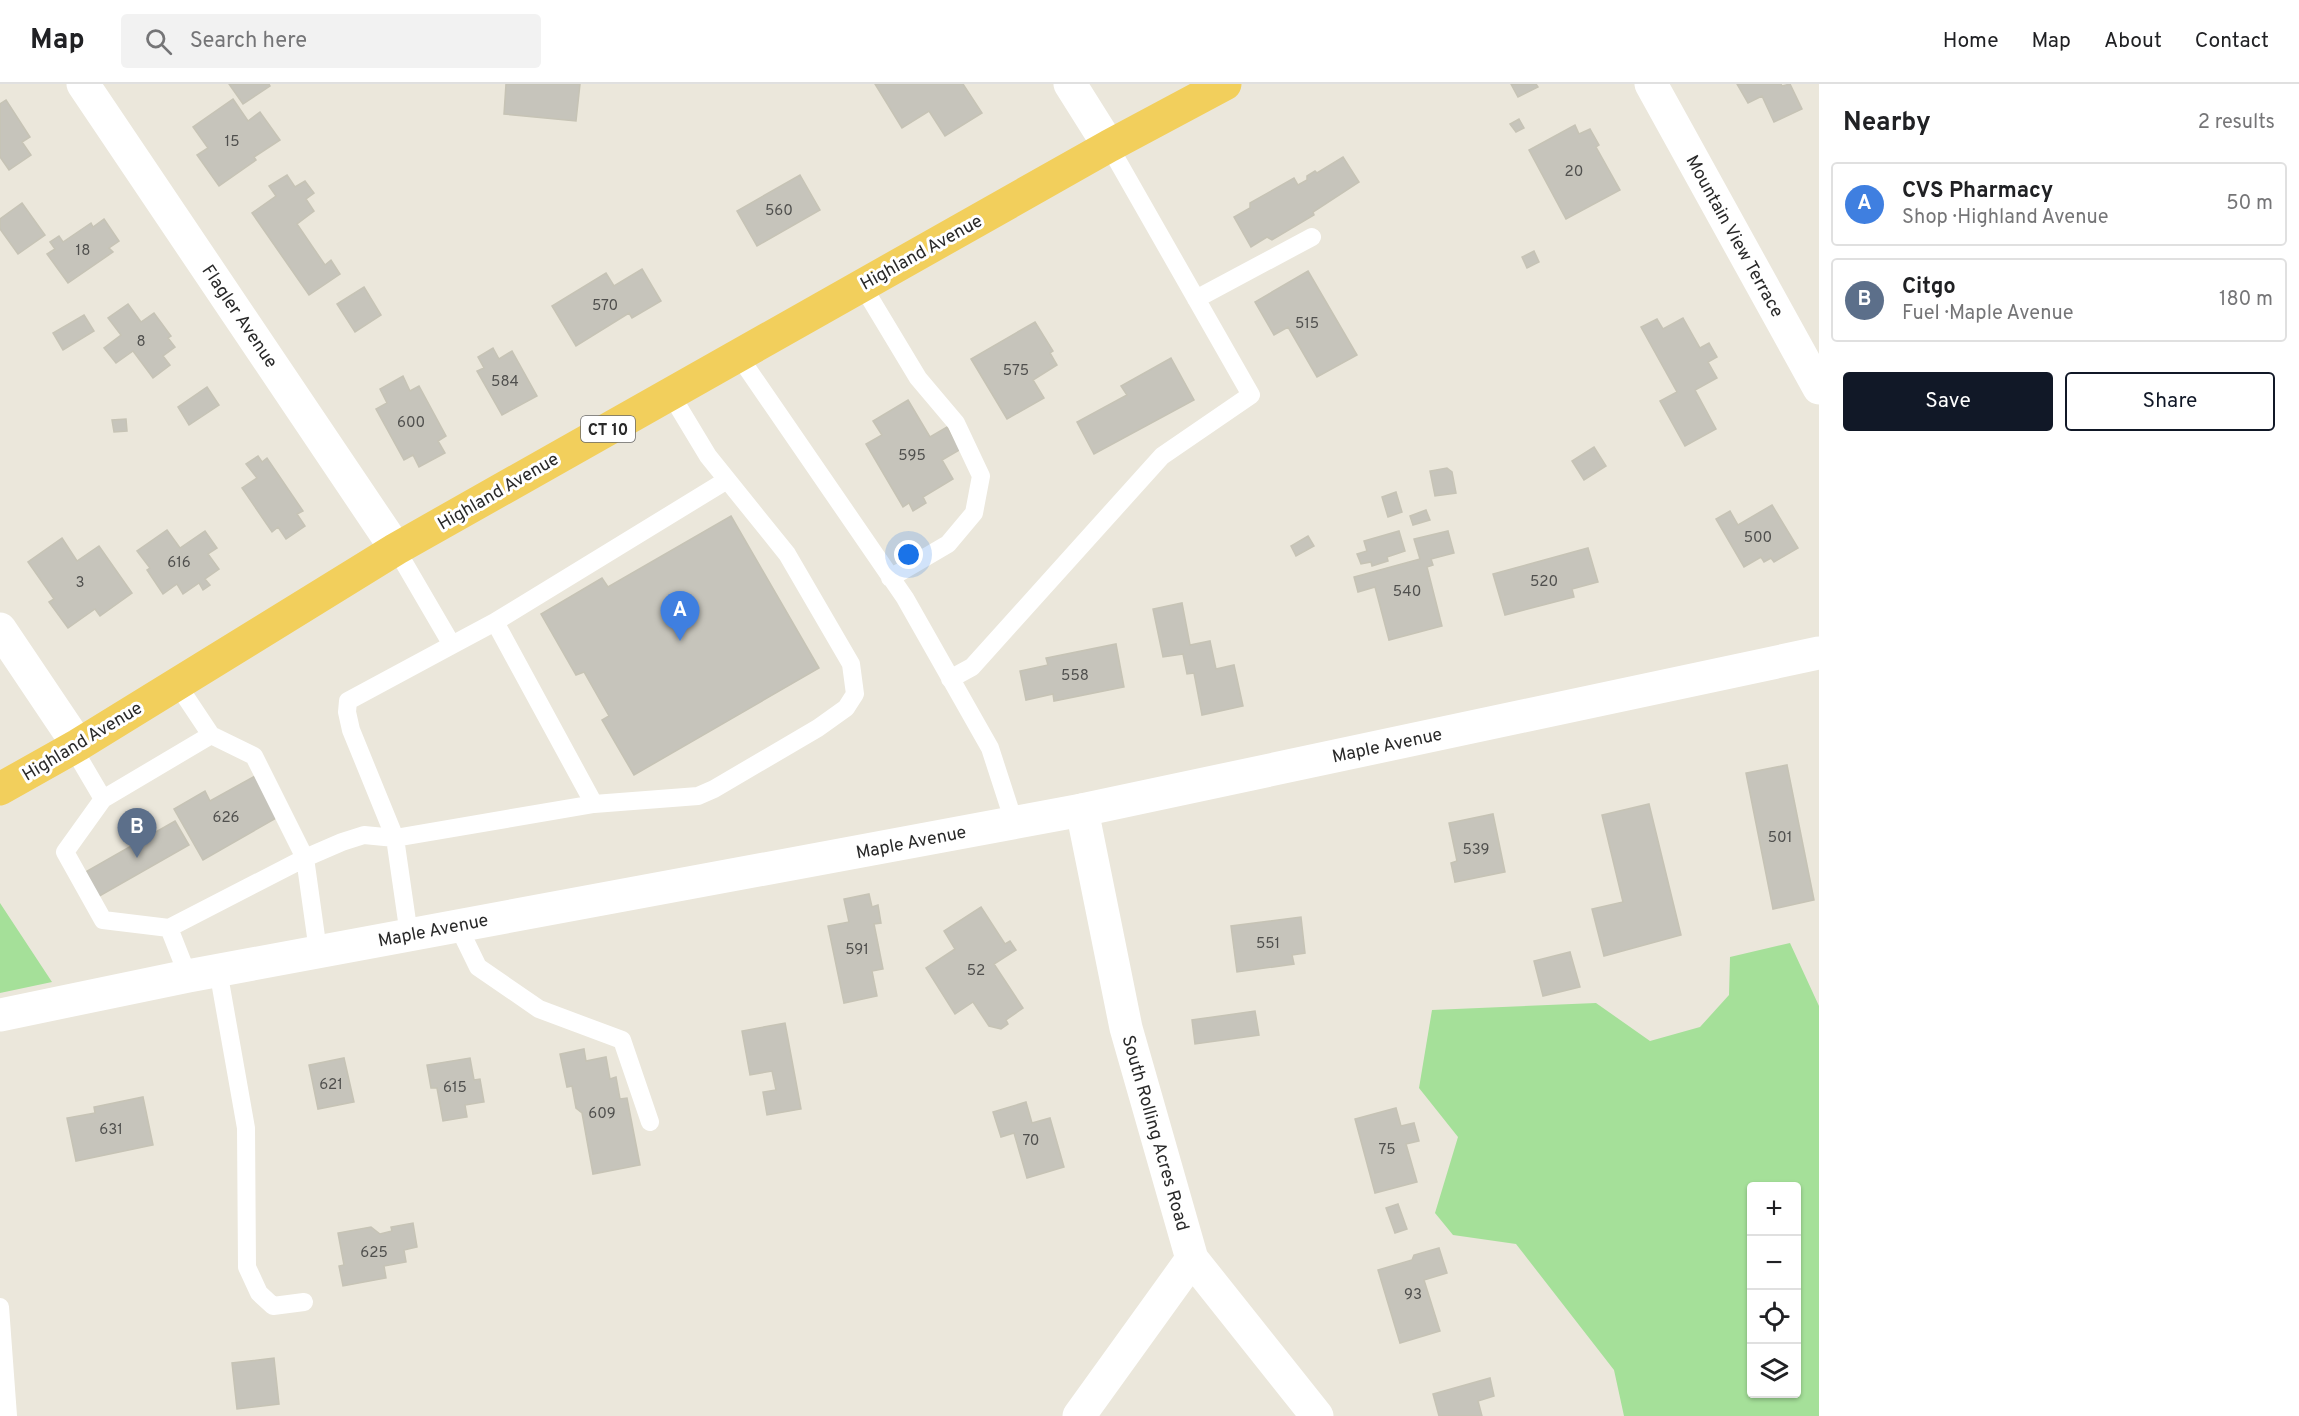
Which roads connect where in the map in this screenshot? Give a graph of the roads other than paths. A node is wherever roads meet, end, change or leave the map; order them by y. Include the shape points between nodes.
1 (83, 84) edge
2 (1070, 84) edge
3 (1225, 84) edge
4 (1652, 84) edge
5 (1109, 146) junction
6 (1312, 237) dead end
7 (861, 285) junction
8 (1196, 299) junction
9 (738, 355) junction
10 (1819, 388) edge
11 (670, 393) junction
12 (728, 480) junction
13 (396, 549) junction
14 (891, 578) junction
15 (495, 622) junction
16 (0, 629) edge
17 (452, 645) junction
18 (1819, 653) edge
19 (950, 679) junction
20 (177, 684) junction
21 (211, 735) junction
22 (75, 747) junction
23 (0, 789) edge
24 (103, 800) junction
25 (594, 804) junction
26 (1082, 810) junction
27 (1014, 822) junction
28 (395, 838) junction
29 (305, 858) junction
30 (458, 926) junction
31 (169, 928) junction
32 (409, 935) junction
33 (318, 951) junction
34 (203, 973) junction
35 (0, 1015) edge
36 (650, 1122) dead end
37 (1192, 1259) junction
38 (304, 1302) dead end
39 (0, 1307) edge
40 (8, 1416) edge
41 (1079, 1416) edge
42 (1317, 1416) edge

1 - 13 street, Flagler Avenue
2 - 5 street
3 - 5 highway, Highland Avenue / CT 10
4 - 10 street, Mountain View Terrace
5 - 7 highway, Highland Avenue / CT 10
5 - 8 lane
6 - 8 lane
7 - 9 highway, Highland Avenue / CT 10
7 - 14 lane via 918,378 956,423 981,476 974,513 948,544
8 - 19 lane via 1251,395 1162,456 972,667
9 - 11 highway, Highland Avenue / CT 10
9 - 14 lane
11 - 12 lane via 708,456
11 - 13 highway, Highland Avenue / CT 10
12 - 15 lane
12 - 25 lane via 787,554 851,664 855,694 846,708 818,728 698,796
13 - 17 lane
13 - 20 highway, Highland Avenue / CT 10
14 - 19 lane
15 - 17 lane
15 - 25 lane
16 - 22 street
17 - 28 lane via 348,701 346,712 351,730
18 - 26 street, Maple Avenue
19 - 27 lane via 990,748
20 - 21 lane
20 - 22 highway, Highland Avenue / CT 10
21 - 24 lane
21 - 29 lane via 254,756
22 - 23 highway, Highland Avenue / CT 10
22 - 24 lane
24 - 31 lane via 65,852 103,920
25 - 28 lane
26 - 27 street, Maple Avenue
26 - 37 street, South Rolling Acres Road via 1126,1028
27 - 30 street, Maple Avenue
28 - 29 lane via 364,835
28 - 32 lane
29 - 31 lane
29 - 33 lane
30 - 32 street, Maple Avenue
30 - 36 lane via 478,967 495,979 539,1009 622,1040
31 - 34 lane
32 - 33 street, Maple Avenue
33 - 34 street, Maple Avenue
34 - 35 street, Maple Avenue
34 - 38 lane via 246,1128 247,1266 259,1293 273,1306
37 - 41 street
37 - 42 street, South Rolling Acres Road
39 - 40 lane

